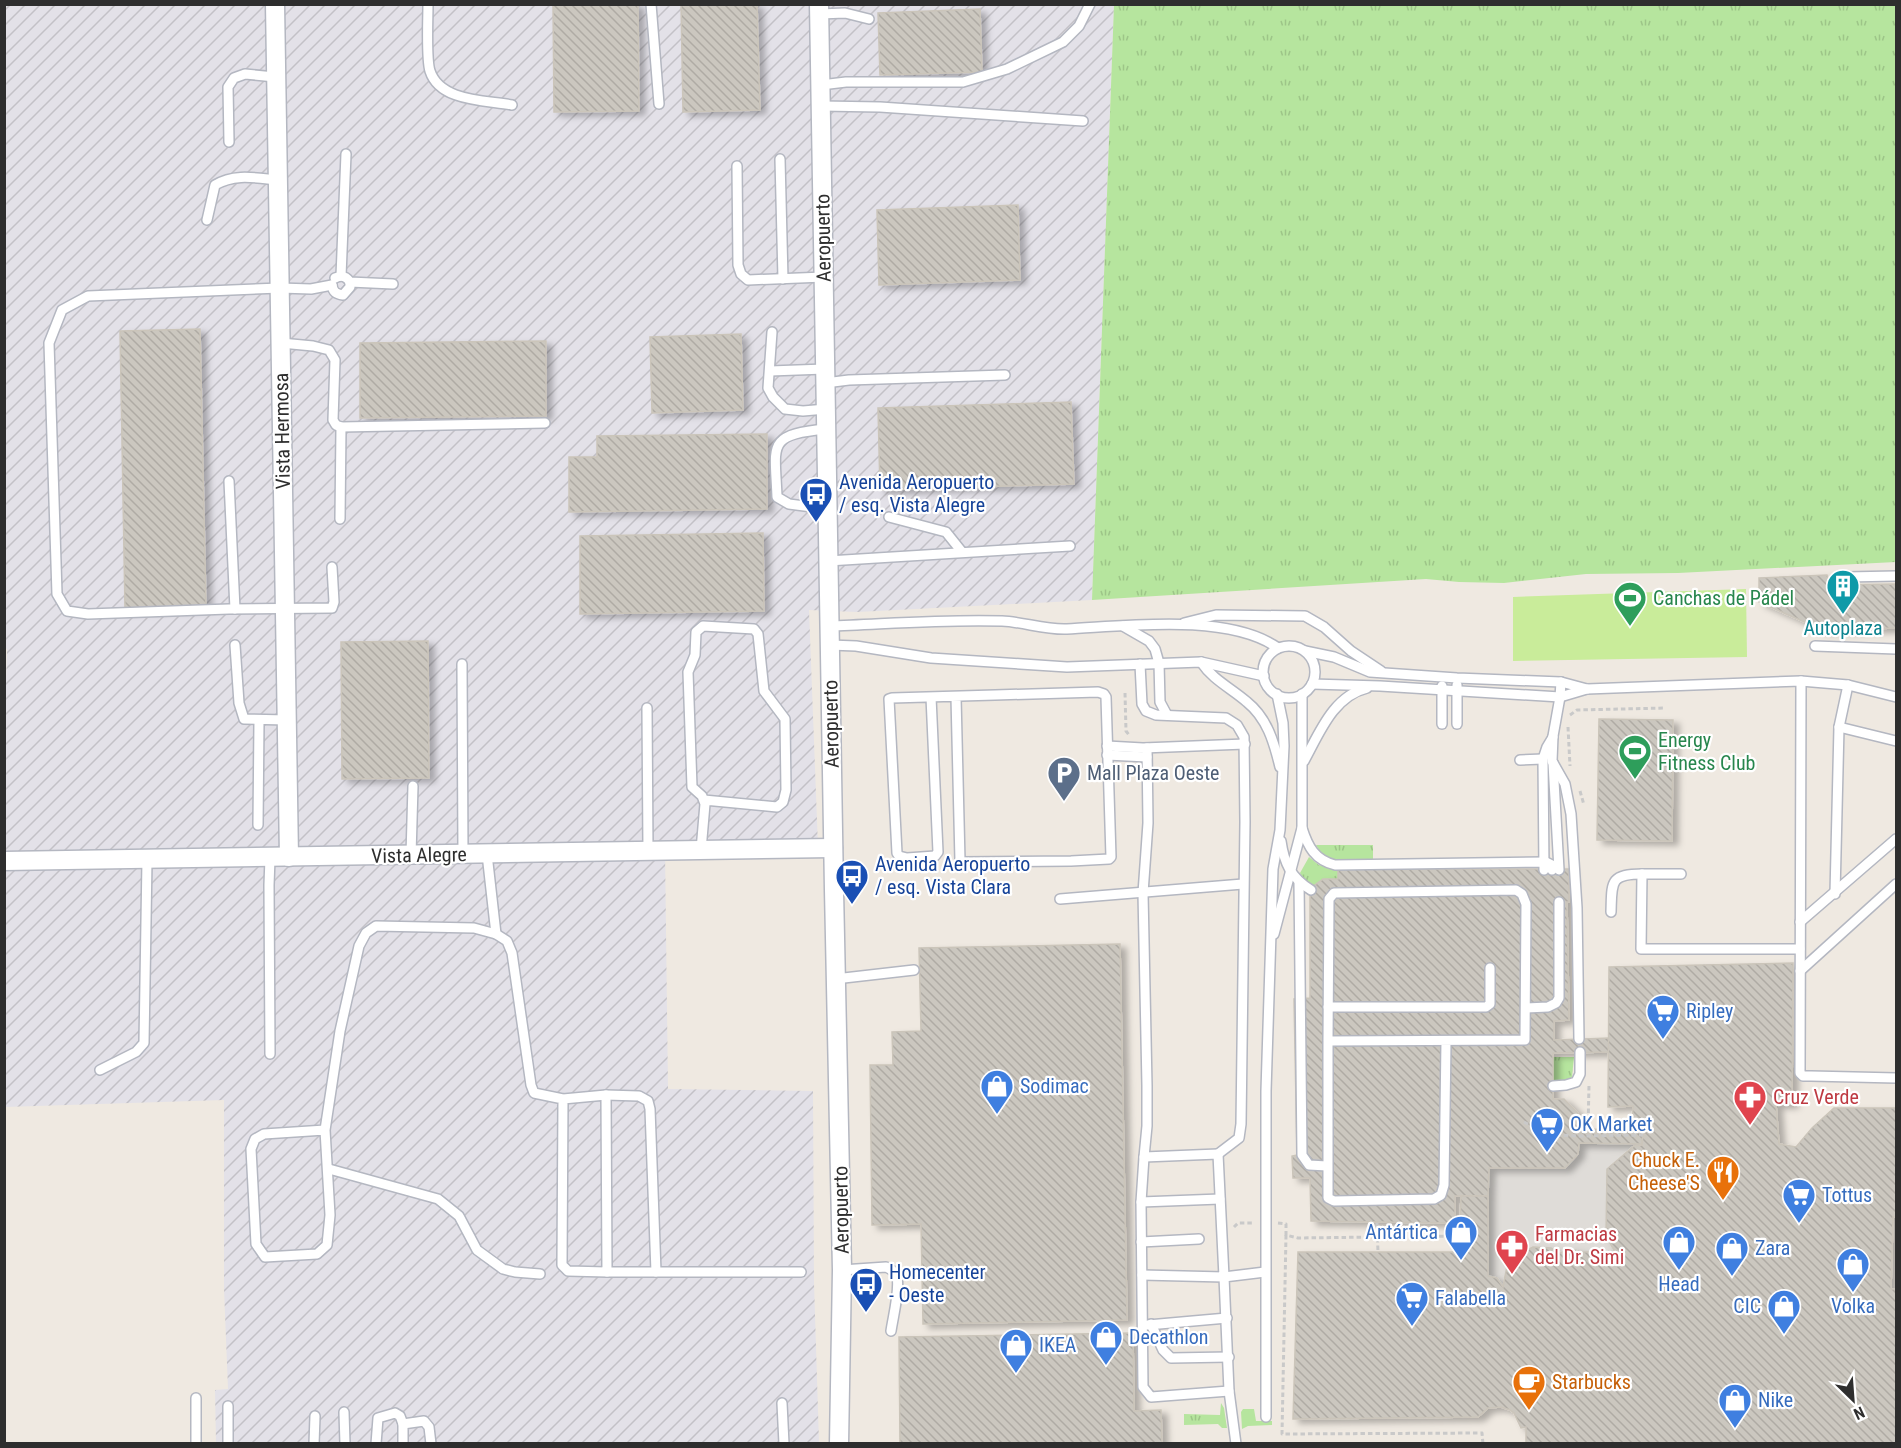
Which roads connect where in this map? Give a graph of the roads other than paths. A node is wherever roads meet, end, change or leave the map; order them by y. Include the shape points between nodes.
1 (275, 4) edge
2 (428, 4) edge
3 (651, 4) edge
4 (1090, 4) edge
5 (819, 9) edge
6 (869, 19) dead end
7 (275, 77) junction
8 (821, 85) junction
9 (659, 104) dead end
10 (512, 105) dead end
11 (821, 106) junction
12 (1083, 121) dead end
13 (229, 142) dead end
14 (346, 154) dead end
15 (780, 159) dead end
16 (737, 166) dead end
17 (278, 180) junction
18 (207, 220) dead end
19 (341, 276) junction
20 (824, 278) junction
21 (783, 279) junction
22 (350, 282) junction
23 (393, 284) dead end
24 (332, 285) junction
25 (280, 288) junction
26 (772, 332) dead end
27 (281, 344) junction
28 (770, 371) junction
29 (1005, 375) dead end
30 (825, 376) junction
31 (826, 409) junction
32 (544, 423) dead end
33 (341, 427) junction
34 (826, 429) junction
35 (229, 481) dead end
36 (827, 508) junction
37 (889, 517) dead end
38 (340, 519) dead end
39 (1070, 546) dead end
40 (962, 552) junction
41 (828, 561) junction
42 (332, 567) dead end
43 (1896, 576) edge
44 (1846, 578) dead end
45 (235, 609) junction
46 (285, 609) junction
47 (1180, 624) junction
48 (829, 626) junction
49 (1123, 626) junction
50 (235, 645) dead end
51 (830, 645) junction
52 (1815, 646) dead end
53 (1278, 648) junction
54 (1896, 649) edge
55 (1305, 651) junction
56 (1159, 663) junction
57 (1201, 663) junction
58 (462, 664) dead end
59 (1140, 664) junction
60 (1386, 674) junction
61 (1264, 676) junction
62 (1443, 677) junction
63 (1457, 678) junction
64 (1561, 681) junction
65 (1801, 681) junction
66 (1312, 684) junction
67 (1848, 685) junction
68 (1380, 686) junction
69 (1442, 689) junction
70 (1587, 689) junction
71 (1457, 690) junction
72 (1277, 694) junction
73 (1302, 694) junction
74 (931, 697) junction
75 (956, 697) junction
76 (1560, 697) junction
77 (1896, 697) edge
78 (648, 708) dead end
79 (1167, 715) junction
80 (259, 720) junction
81 (287, 720) junction
82 (1442, 724) dead end
83 (1457, 724) dead end
84 (1839, 727) junction
85 (1896, 741) edge
86 (1245, 744) junction
87 (1107, 750) junction
88 (1144, 750) junction
89 (1520, 760) dead end
90 (1548, 760) junction
91 (1303, 763) junction
92 (1282, 774) junction
93 (413, 786) dead end
94 (704, 800) junction
95 (258, 825) dead end
96 (1302, 828) junction
97 (1280, 830) junction
98 (1896, 839) edge
99 (833, 849) junction
100 (701, 850) junction
101 (648, 851) junction
102 (463, 854) junction
103 (488, 854) junction
104 (411, 855) junction
105 (289, 857) junction
106 (270, 858) junction
107 (147, 860) junction
108 (4, 861) edge
109 (1552, 870) junction
110 (1291, 874) junction
111 (1642, 874) junction
112 (1681, 874) dead end
113 (1299, 882) junction
114 (1244, 884) junction
115 (1896, 884) edge
116 (1311, 890) dead end
117 (1143, 894) junction
118 (1835, 894) junction
119 (1060, 899) dead end
120 (1559, 902) dead end
121 (1611, 912) dead end
122 (1800, 922) junction
123 (496, 934) junction
124 (1800, 949) junction
125 (1270, 950) junction
126 (1490, 968) dead end
127 (914, 970) dead end
128 (1800, 971) junction
129 (835, 979) junction
130 (1328, 1007) junction
131 (1526, 1008) junction
132 (1579, 1039) dead end
133 (1328, 1041) junction
134 (1446, 1041) junction
135 (1580, 1052) dead end
136 (270, 1054) dead end
137 (100, 1070) dead end
138 (1896, 1078) edge
139 (1552, 1086) dead end
140 (606, 1095) junction
141 (563, 1099) junction
142 (325, 1130) junction
143 (1218, 1154) junction
144 (1144, 1157) junction
145 (1327, 1166) junction
146 (328, 1169) junction
147 (1220, 1199) junction
148 (1141, 1202) junction
149 (1199, 1239) dead end
150 (1141, 1242) junction
151 (842, 1270) junction
152 (607, 1272) junction
153 (656, 1272) junction
154 (801, 1272) dead end
155 (1265, 1272) junction
156 (540, 1274) dead end
157 (1142, 1275) junction
158 (1224, 1277) junction
159 (1227, 1318) junction
160 (1147, 1325) junction
161 (891, 1331) dead end
162 (1228, 1357) junction
163 (1229, 1391) junction
164 (196, 1398) dead end
165 (782, 1403) dead end
166 (228, 1406) dead end
167 (344, 1412) dead end
168 (315, 1416) dead end
169 (1266, 1417) dead end
170 (403, 1424) junction
171 (196, 1443) edge
172 (228, 1443) edge
173 (314, 1443) edge
174 (345, 1443) edge
175 (376, 1443) edge
176 (403, 1443) edge
177 (431, 1443) edge
178 (784, 1443) edge
179 (839, 1443) edge
180 (1236, 1443) edge

1 - 7 street, Vista Hermosa
2 - 10 lane via 429,70 439,86 457,96
3 - 9 lane
4 - 8 lane via 1079,26 1063,42 1007,69 963,82
5 - 6 lane
5 - 8 street, Aeropuerto
7 - 13 lane via 245,74 234,78 228,87
7 - 17 street, Vista Hermosa
8 - 11 street, Aeropuerto
11 - 12 lane
11 - 20 street, Aeropuerto
14 - 19 lane
15 - 21 lane
16 - 21 lane via 741,274 748,280
17 - 18 lane via 230,177 222,181 215,185
17 - 25 street, Vista Hermosa
19 - 22 lane
19 - 24 lane via 334,278
20 - 21 lane
20 - 30 street, Aeropuerto
22 - 23 lane
22 - 24 lane via 343,295 337,294
24 - 25 lane
25 - 27 street, Vista Hermosa
25 - 45 lane via 88,296 62,310 49,343 57,594 67,611 88,614
26 - 28 lane
27 - 33 lane via 329,350 335,360 333,420
27 - 46 street, Vista Hermosa
28 - 30 lane
28 - 31 lane via 768,388 785,409
29 - 30 lane via 849,380
30 - 31 street, Aeropuerto
31 - 34 street, Aeropuerto
32 - 33 lane
33 - 38 lane
34 - 36 street, Aeropuerto
34 - 36 lane via 785,436 775,450 777,497 789,504
35 - 45 lane
36 - 41 street, Aeropuerto
37 - 40 lane via 946,532
39 - 40 lane
40 - 41 lane
41 - 48 street, Aeropuerto
42 - 46 lane via 332,608
43 - 44 lane
45 - 46 lane
46 - 81 street, Vista Hermosa
47 - 49 lane
47 - 53 lane via 1256,635
47 - 60 lane via 1216,615 1305,616
48 - 49 lane via 987,621 1052,630
48 - 51 street, Aeropuerto
49 - 56 lane via 1149,641
50 - 80 lane via 241,714 244,719
51 - 59 lane via 931,658 1067,667
51 - 99 street, Aeropuerto
52 - 54 lane
53 - 55 lane via 1295,646
53 - 61 lane via 1268,657
55 - 60 lane
55 - 66 lane via 1314,663
56 - 57 lane
56 - 59 lane
56 - 79 lane via 1160,702
57 - 61 lane
57 - 92 lane via 1212,677 1259,714 1270,734
58 - 102 lane
59 - 79 lane via 1144,708 1150,714
60 - 62 lane
61 - 72 lane
62 - 63 lane
62 - 69 lane
63 - 64 lane
63 - 71 lane
64 - 70 lane
64 - 76 lane
65 - 67 lane
65 - 70 lane
65 - 122 lane
66 - 68 lane
66 - 73 lane
67 - 77 lane
67 - 84 lane
68 - 69 lane
68 - 91 lane via 1351,693 1336,707
69 - 71 lane
69 - 82 lane
70 - 76 lane
71 - 76 lane
71 - 83 lane
72 - 73 lane
72 - 92 lane via 1283,723
73 - 91 lane
74 - 74 lane via 892,698 888,702 897,853 903,857 934,856 938,852
74 - 75 lane
75 - 87 lane via 1102,693 1106,697
75 - 87 lane via 962,862 1109,859
76 - 90 lane
78 - 101 lane
79 - 86 lane via 1226,718 1237,725
80 - 81 lane
80 - 95 lane
81 - 105 street, Vista Hermosa
84 - 85 lane
84 - 118 lane
86 - 88 lane
86 - 114 lane
87 - 88 lane
88 - 117 lane via 1148,823
89 - 90 lane
90 - 109 lane
90 - 109 lane
90 - 132 lane via 1565,784 1571,814
91 - 96 lane
92 - 97 lane
93 - 104 lane
94 - 94 lane via 692,787 691,774 688,672 696,632 703,626 754,629 758,634 764,691 785,719 783,802 777,807
94 - 100 lane
96 - 109 lane via 1313,853 1335,865 1546,862
96 - 110 lane
97 - 110 lane
97 - 125 lane via 1273,869
98 - 118 lane
99 - 100 street, Vista Alegre
99 - 129 street, Aeropuerto
100 - 101 street, Vista Alegre
101 - 103 street, Vista Alegre
102 - 103 street, Vista Alegre
102 - 104 street, Vista Alegre
103 - 123 lane
104 - 105 street, Vista Alegre
105 - 106 street, Vista Alegre
106 - 107 street, Vista Alegre
106 - 136 lane
107 - 108 street, Vista Alegre
107 - 137 lane via 144,1043 136,1052
110 - 113 lane
110 - 125 lane
111 - 112 lane
111 - 121 lane via 1625,874 1616,880
111 - 124 lane via 1641,949
113 - 116 lane
113 - 145 lane via 1302,1155 1309,1165
114 - 117 lane
114 - 143 lane via 1241,1124 1239,1138
115 - 128 lane
117 - 119 lane
117 - 144 lane via 1147,1116
118 - 122 lane
120 - 131 lane via 1559,998 1548,1007
122 - 124 lane
123 - 141 lane via 507,941 512,953 534,1093
123 - 142 lane via 474,928 376,926 366,933 359,946 340,1031
124 - 128 lane
125 - 155 lane
126 - 130 lane via 1490,1004 1485,1007
127 - 129 lane
128 - 138 lane via 1801,1074
129 - 151 street, Aeropuerto
130 - 131 lane via 1329,899 1334,893 1512,888 1522,894 1526,904
130 - 133 lane
131 - 134 lane via 1525,1040
133 - 134 lane
133 - 145 lane
134 - 145 lane via 1441,1196 1334,1201 1327,1195
135 - 139 lane via 1576,1082
140 - 141 lane
140 - 152 lane
140 - 153 lane via 639,1096 648,1101
141 - 152 lane via 562,1265 568,1271
142 - 146 lane
142 - 146 lane via 264,1134 255,1139 251,1149 256,1244 265,1257 317,1254 327,1245
143 - 144 lane
143 - 147 lane
144 - 148 lane
146 - 156 lane via 438,1199 459,1216 477,1250 503,1269
147 - 148 lane
147 - 158 lane
148 - 150 lane
149 - 150 lane
150 - 157 lane
151 - 161 lane via 892,1270 897,1288
151 - 179 street, Aeropuerto
152 - 153 lane
153 - 154 lane
155 - 158 lane
155 - 169 lane
157 - 158 lane
157 - 160 lane
158 - 159 lane
159 - 160 lane
159 - 162 lane
160 - 162 lane via 1171,1358
160 - 163 lane via 1143,1387 1151,1397
162 - 163 lane
163 - 180 lane
164 - 171 lane
165 - 178 lane
166 - 172 lane
167 - 174 lane
168 - 173 lane
170 - 175 lane via 395,1413 378,1418
170 - 176 lane
170 - 177 lane via 424,1421 429,1426

